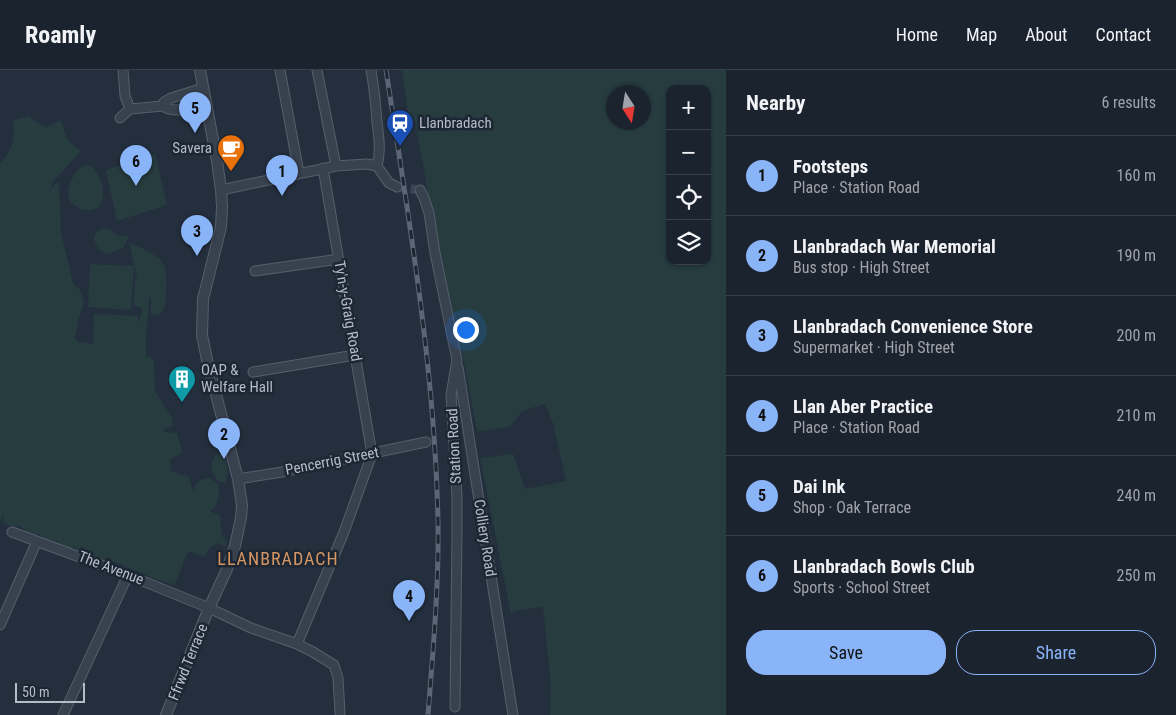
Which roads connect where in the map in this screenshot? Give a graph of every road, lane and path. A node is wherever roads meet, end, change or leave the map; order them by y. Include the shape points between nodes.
1 (122, 70) edge
2 (200, 70) edge
3 (280, 70) edge
4 (318, 70) edge
5 (371, 70) edge
6 (203, 88) junction
7 (163, 106) junction
8 (207, 106) junction
9 (130, 109) junction
10 (120, 118) dead end
11 (336, 166) junction
12 (377, 166) junction
13 (323, 168) junction
14 (299, 174) junction
15 (397, 187) tunnel mouth
16 (221, 190) junction
17 (420, 190) dead end
18 (339, 259) junction
19 (255, 272) dead end
20 (355, 355) junction
21 (457, 360) junction
22 (253, 372) dead end
23 (426, 442) dead end
24 (372, 454) junction
25 (238, 479) junction
26 (12, 532) dead end
27 (37, 541) junction
28 (128, 574) junction
29 (209, 608) junction
30 (0, 625) edge
31 (297, 644) junction
32 (455, 706) dead end
33 (340, 713) dead end
34 (63, 715) edge
35 (166, 715) edge
36 (513, 715) edge

1 - 9 street via 124,96
2 - 6 street, Ffrwd Terrace
3 - 14 street
4 - 11 street
5 - 12 street via 380,157
6 - 7 street via 171,98
6 - 8 street, Ffrwd Terrace
7 - 8 street via 175,111
7 - 9 street
8 - 16 street, Ffrwd Terrace
9 - 10 street
11 - 12 street
11 - 13 street
12 - 15 street via 389,183
13 - 14 street
13 - 18 street, Ty'n-y-Graig Road
14 - 16 street
16 - 25 street, Ffrwd Terrace via 221,227 203,299 202,334
17 - 21 street, Station Road via 429,214
18 - 19 street
18 - 20 street, Ty'n-y-Graig Road
20 - 22 street
20 - 24 street, Ty'n-y-Graig Road
21 - 32 street, Station Road via 451,394 457,497
21 - 36 street, Colliery Road
23 - 24 street, Pencerrig Street
24 - 25 street, Pencerrig Street
24 - 31 street via 344,532
25 - 29 street, Ffrwd Terrace via 242,505 235,546
26 - 27 street, The Avenue
27 - 28 street, The Avenue
27 - 30 street
28 - 29 street, The Avenue
28 - 34 street
29 - 31 street, The Avenue via 251,628
29 - 35 street, Ffrwd Terrace
31 - 33 street, The Avenue via 334,665

